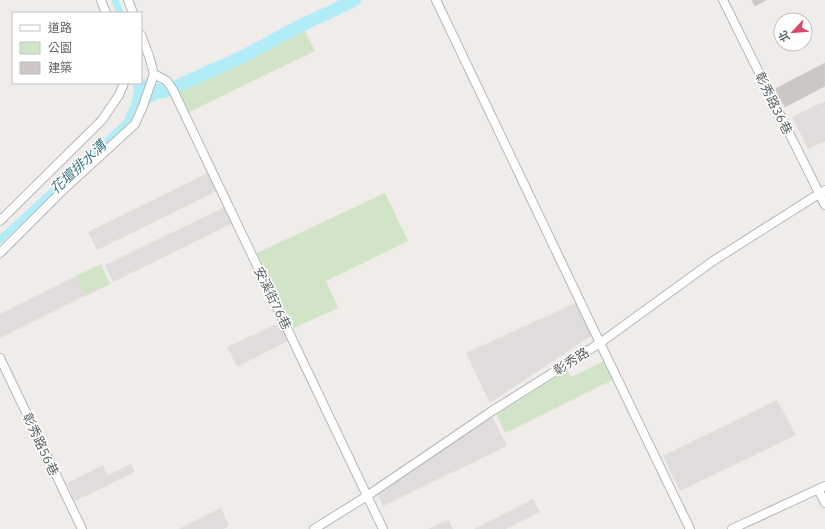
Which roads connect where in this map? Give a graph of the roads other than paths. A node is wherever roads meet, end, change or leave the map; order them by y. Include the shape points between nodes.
1 (101, 0) edge
2 (128, 0) edge
3 (436, 0) edge
4 (724, 0) edge
5 (106, 12) edge
6 (133, 12) edge
7 (142, 38) edge
8 (154, 74) junction
9 (124, 84) edge
10 (822, 192) edge
11 (825, 205) edge
12 (0, 221) edge
13 (0, 253) edge
14 (600, 343) junction
15 (0, 358) edge
16 (821, 487) edge
17 (367, 496) junction
18 (825, 503) edge
19 (82, 529) edge
20 (314, 529) edge
21 (383, 529) edge
22 (690, 529) edge
23 (732, 529) edge

1 - 5 street
2 - 6 street
3 - 14 street
4 - 10 street, 彰秀路36巷
7 - 8 street
8 - 13 street via 135,124 63,190
8 - 17 street, 安溪街76巷 via 166,81 173,90
9 - 12 street via 102,120
10 - 11 street, 彰秀路36巷
10 - 14 street, 彰秀路 via 713,261
14 - 17 street, 彰秀路
14 - 22 street
15 - 19 street, 彰秀路56巷
16 - 18 street
16 - 23 street
17 - 20 street, 彰秀路
17 - 21 street, 安溪街76巷

